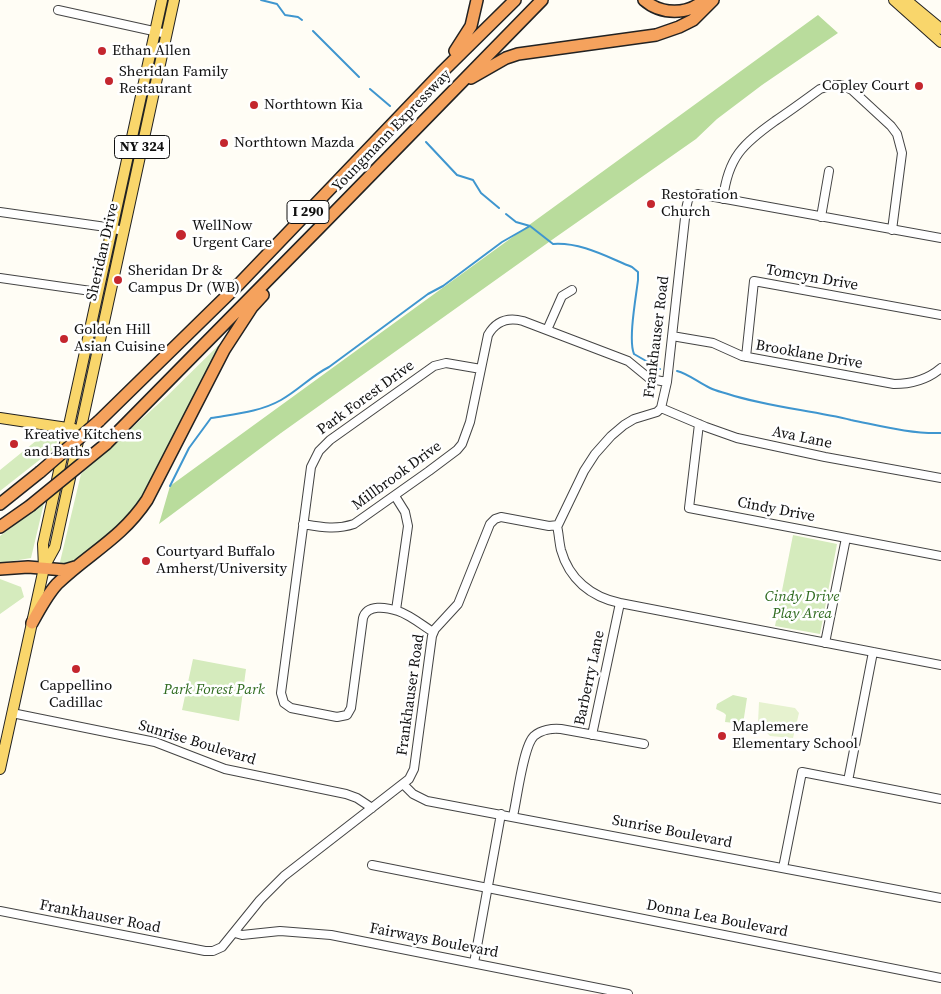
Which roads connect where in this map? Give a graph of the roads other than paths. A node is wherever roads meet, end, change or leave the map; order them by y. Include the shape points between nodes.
1 (162, 0) edge
2 (174, 0) edge
3 (476, 0) edge
4 (515, 0) edge
5 (542, 0) edge
6 (644, 0) edge
7 (704, 0) edge
8 (713, 0) edge
9 (894, 0) edge
10 (906, 0) edge
11 (58, 10) dead end
12 (941, 29) edge
13 (155, 31) junction
14 (167, 34) junction
15 (941, 42) edge
16 (441, 73) junction
17 (446, 97) junction
18 (829, 171) dead end
19 (723, 199) junction
20 (0, 212) edge
21 (822, 217) junction
22 (322, 225) junction
23 (112, 228) junction
24 (892, 230) junction
25 (124, 231) junction
26 (941, 238) edge
27 (0, 278) edge
28 (572, 290) dead end
29 (98, 292) junction
30 (941, 315) edge
31 (546, 330) junction
32 (672, 336) junction
33 (746, 358) junction
34 (941, 368) edge
35 (481, 369) junction
36 (667, 382) junction
37 (661, 408) junction
38 (0, 418) edge
39 (699, 424) junction
40 (69, 428) junction
41 (80, 430) junction
42 (941, 478) edge
43 (395, 496) junction
44 (0, 502) edge
45 (303, 524) junction
46 (557, 526) junction
47 (0, 527) edge
48 (846, 538) junction
49 (941, 556) edge
50 (80, 565) junction
51 (44, 568) junction
52 (0, 569) edge
53 (620, 603) junction
54 (396, 610) junction
55 (32, 623) junction
56 (433, 632) junction
57 (825, 643) junction
58 (873, 652) junction
59 (941, 665) edge
60 (12, 713) junction
61 (592, 735) junction
62 (644, 744) dead end
63 (1, 763) edge
64 (848, 781) junction
65 (403, 784) junction
66 (941, 799) edge
67 (372, 808) junction
68 (501, 814) junction
69 (513, 816) junction
70 (372, 865) dead end
71 (783, 868) junction
72 (488, 888) junction
73 (941, 898) edge
74 (0, 911) edge
75 (235, 933) junction
76 (474, 963) junction
77 (941, 978) edge
78 (628, 994) edge

1 - 13 main road, Sheridan Drive / NY 324
2 - 14 main road, Sheridan Drive / NY 324
3 - 16 highway via 471,26
4 - 16 highway, Youngmann Expressway / I 290
5 - 17 highway, Youngmann Expressway / I 290
6 - 7 highway via 670,12 692,8
8 - 17 highway via 693,20 656,35 506,58 479,72
9 - 15 main road
10 - 12 main road
11 - 13 street
13 - 14 street
13 - 23 main road, Sheridan Drive / NY 324
14 - 25 main road, Sheridan Drive / NY 324
16 - 44 highway, Youngmann Expressway / I 290, bridge via 239,284 99,421
17 - 22 highway, Youngmann Expressway / I 290
18 - 21 street
19 - 21 street, Frankhauser Road
19 - 24 street via 732,165 749,140 820,89 841,86 852,90 893,128 900,140 902,153
19 - 32 street, Frankhauser Road via 695,194 688,200
20 - 23 street
21 - 24 street, Frankhauser Road
22 - 47 highway, Youngmann Expressway / I 290, bridge via 106,444
22 - 50 highway via 234,333 136,518
23 - 25 street
23 - 29 main road, Sheridan Drive / NY 324
24 - 26 street, Frankhauser Road
25 - 41 main road, Sheridan Drive / NY 324
27 - 29 street
28 - 31 street via 562,296
29 - 40 main road, Sheridan Drive / NY 324
30 - 33 street, Tomcyn Drive via 754,281
31 - 35 street, Millbrook Drive via 517,319 500,322 488,335
31 - 36 street, Millbrook Drive via 628,360 650,379
32 - 33 street, Brooklane Drive via 713,343
32 - 36 street, Frankhauser Road
33 - 34 street, Brooklane Drive via 894,384 921,380
35 - 43 street, Millbrook Drive via 462,444
35 - 45 street, Park Forest Drive via 446,362 434,366 330,440 319,451 311,467
36 - 37 street, Frankhauser Road
37 - 39 street, Ava Lane
37 - 46 street, Frankhauser Road via 628,423 603,445 587,466
38 - 40 main road
39 - 42 street, Ava Lane via 752,441
39 - 48 street, Cindy Drive via 688,508
40 - 41 main road
40 - 51 main road, Sheridan Drive / NY 324 via 43,544
41 - 51 main road, Sheridan Drive / NY 324 via 55,546
43 - 45 street, Millbrook Drive via 346,527
43 - 54 street via 405,512 408,526
45 - 54 street, Park Forest Drive via 280,693 287,706 337,717 346,714 351,708 364,614 373,607
46 - 53 street via 563,556 577,580 601,597
46 - 56 street, Frankhauser Road via 502,517 493,520 458,604
48 - 49 street, Cindy Drive
48 - 57 street
50 - 51 highway via 65,570
50 - 55 highway via 53,589
51 - 52 highway
51 - 55 main road, Sheridan Drive / NY 324
53 - 57 street
53 - 61 street, Barberry Lane
54 - 56 street, Park Forest Drive
55 - 60 main road, Sheridan Drive / NY 324
56 - 65 street, Frankhauser Road via 414,769
57 - 58 street
58 - 59 street
58 - 64 street
60 - 63 main road, Sheridan Drive / NY 324
60 - 67 street, Sunrise Boulevard via 155,742 219,767 346,794
61 - 62 street
61 - 69 street, Barberry Lane via 557,729 545,730 534,736 528,744
64 - 66 street
64 - 71 street via 802,772
65 - 67 street, Frankhauser Road
65 - 68 street, Sunrise Boulevard via 427,801
67 - 75 street, Frankhauser Road via 284,876 260,900
68 - 69 street, Sunrise Boulevard
68 - 72 street
69 - 71 street, Sunrise Boulevard
70 - 72 street, Donna Lea Boulevard
71 - 73 street, Sunrise Boulevard
72 - 76 street
72 - 77 street, Donna Lea Boulevard
74 - 75 street, Frankhauser Road via 207,952 222,947
75 - 76 street, Fairways Boulevard via 242,936 280,931 316,933
76 - 78 street, Fairways Boulevard

